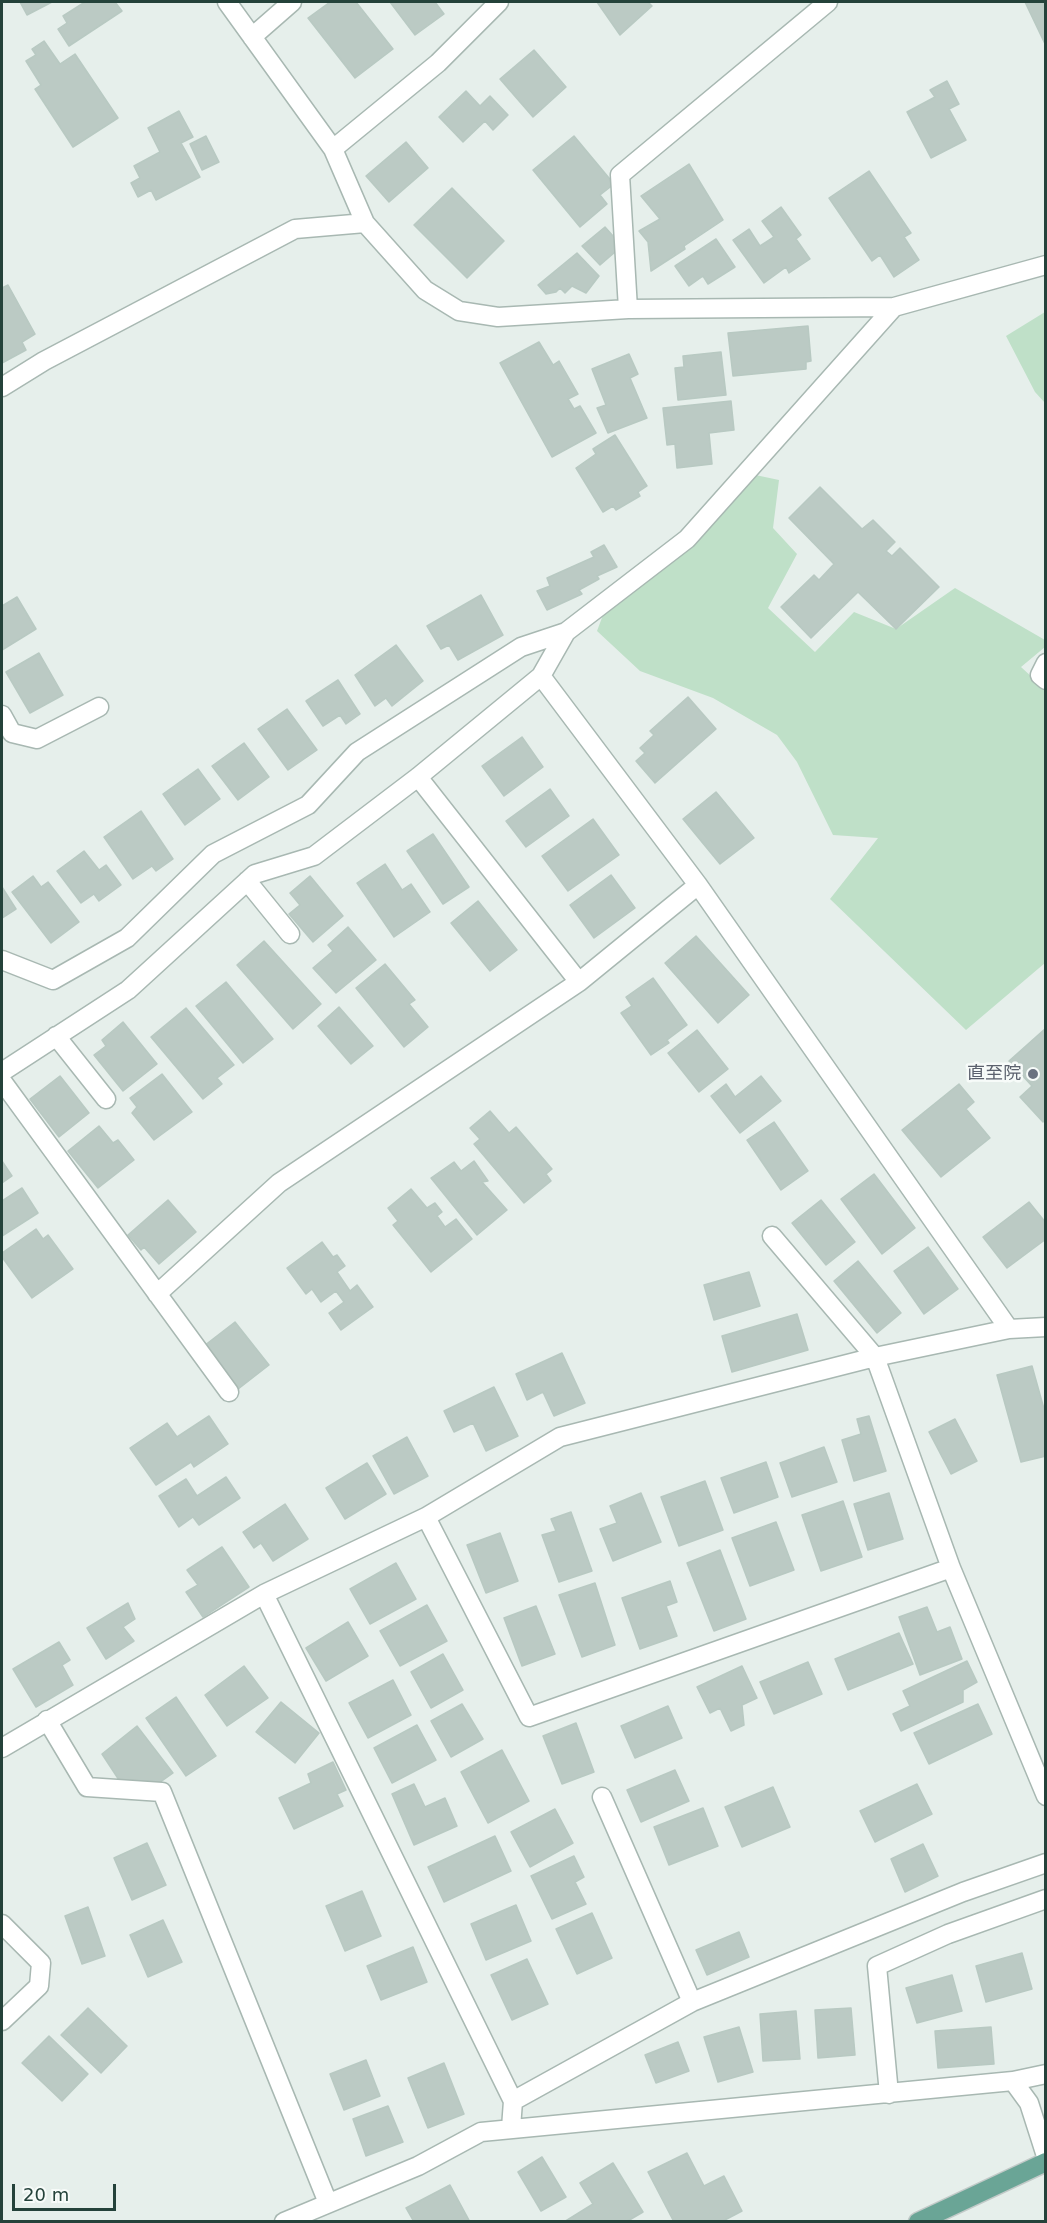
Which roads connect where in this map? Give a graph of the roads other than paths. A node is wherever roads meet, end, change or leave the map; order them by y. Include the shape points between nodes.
1 (226, 2) edge
2 (292, 2) edge
3 (499, 2) edge
4 (828, 2) edge
5 (252, 37) junction
6 (333, 148) junction
7 (365, 223) junction
8 (1046, 265) edge
9 (894, 307) junction
10 (628, 309) junction
11 (2, 387) edge
12 (566, 632) junction
13 (1046, 663) edge
14 (541, 676) junction
15 (1046, 680) edge
16 (99, 707) dead end
17 (2, 715) edge
18 (418, 777) junction
19 (247, 881) junction
20 (698, 885) junction
21 (290, 934) dead end
22 (2, 960) edge
23 (579, 982) junction
24 (56, 1036) junction
25 (2, 1072) edge
26 (2, 1081) edge
27 (106, 1099) dead end
28 (772, 1236) dead end
29 (157, 1294) junction
30 (1046, 1327) edge
31 (1009, 1329) junction
32 (875, 1357) junction
33 (229, 1392) dead end
34 (426, 1517) junction
35 (951, 1568) junction
36 (264, 1594) junction
37 (47, 1720) junction
38 (2, 1748) edge
39 (1046, 1796) edge
40 (602, 1797) dead end
41 (1046, 1863) edge
42 (1046, 1899) edge
43 (2, 1924) edge
44 (692, 2002) junction
45 (2, 2020) edge
46 (1046, 2074) edge
47 (1013, 2081) junction
48 (889, 2094) junction
49 (513, 2101) junction
50 (511, 2128) junction
51 (1046, 2156) edge
52 (1046, 2162) edge
53 (328, 2203) junction
54 (284, 2222) edge
55 (918, 2222) edge

1 - 5 street
2 - 5 street
3 - 6 street via 438,63
4 - 10 street via 620,175
5 - 6 street
6 - 7 street
7 - 10 street via 425,290 459,311 498,317
7 - 11 street via 294,229
8 - 9 street
9 - 10 street
9 - 12 street via 687,538
12 - 14 street
12 - 22 street via 521,647 357,753 308,805 213,854 127,938 53,980
13 - 15 street via 1040,675
14 - 18 street
14 - 20 street
16 - 17 street via 37,739 12,733
18 - 19 street via 314,856 255,874
18 - 23 street
19 - 21 street
19 - 24 street via 128,990
20 - 23 street
20 - 31 street
23 - 29 street via 279,1183
24 - 25 street
24 - 27 street
26 - 29 street
28 - 32 street
29 - 33 street
30 - 31 street
31 - 32 street
32 - 34 street via 560,1437
32 - 35 street
34 - 35 street via 529,1717
34 - 36 street
35 - 39 street
36 - 37 street
36 - 49 street
37 - 38 street
37 - 53 street via 87,1787 162,1792
40 - 44 street
41 - 44 street via 963,1892
42 - 48 street via 948,1934 877,1966
43 - 45 street via 41,1963 39,1986
44 - 49 street
46 - 47 street
47 - 48 street
47 - 51 street via 1029,2103
48 - 50 street
49 - 50 street
50 - 53 street via 481,2132 418,2166
52 - 55 main road
53 - 54 street

